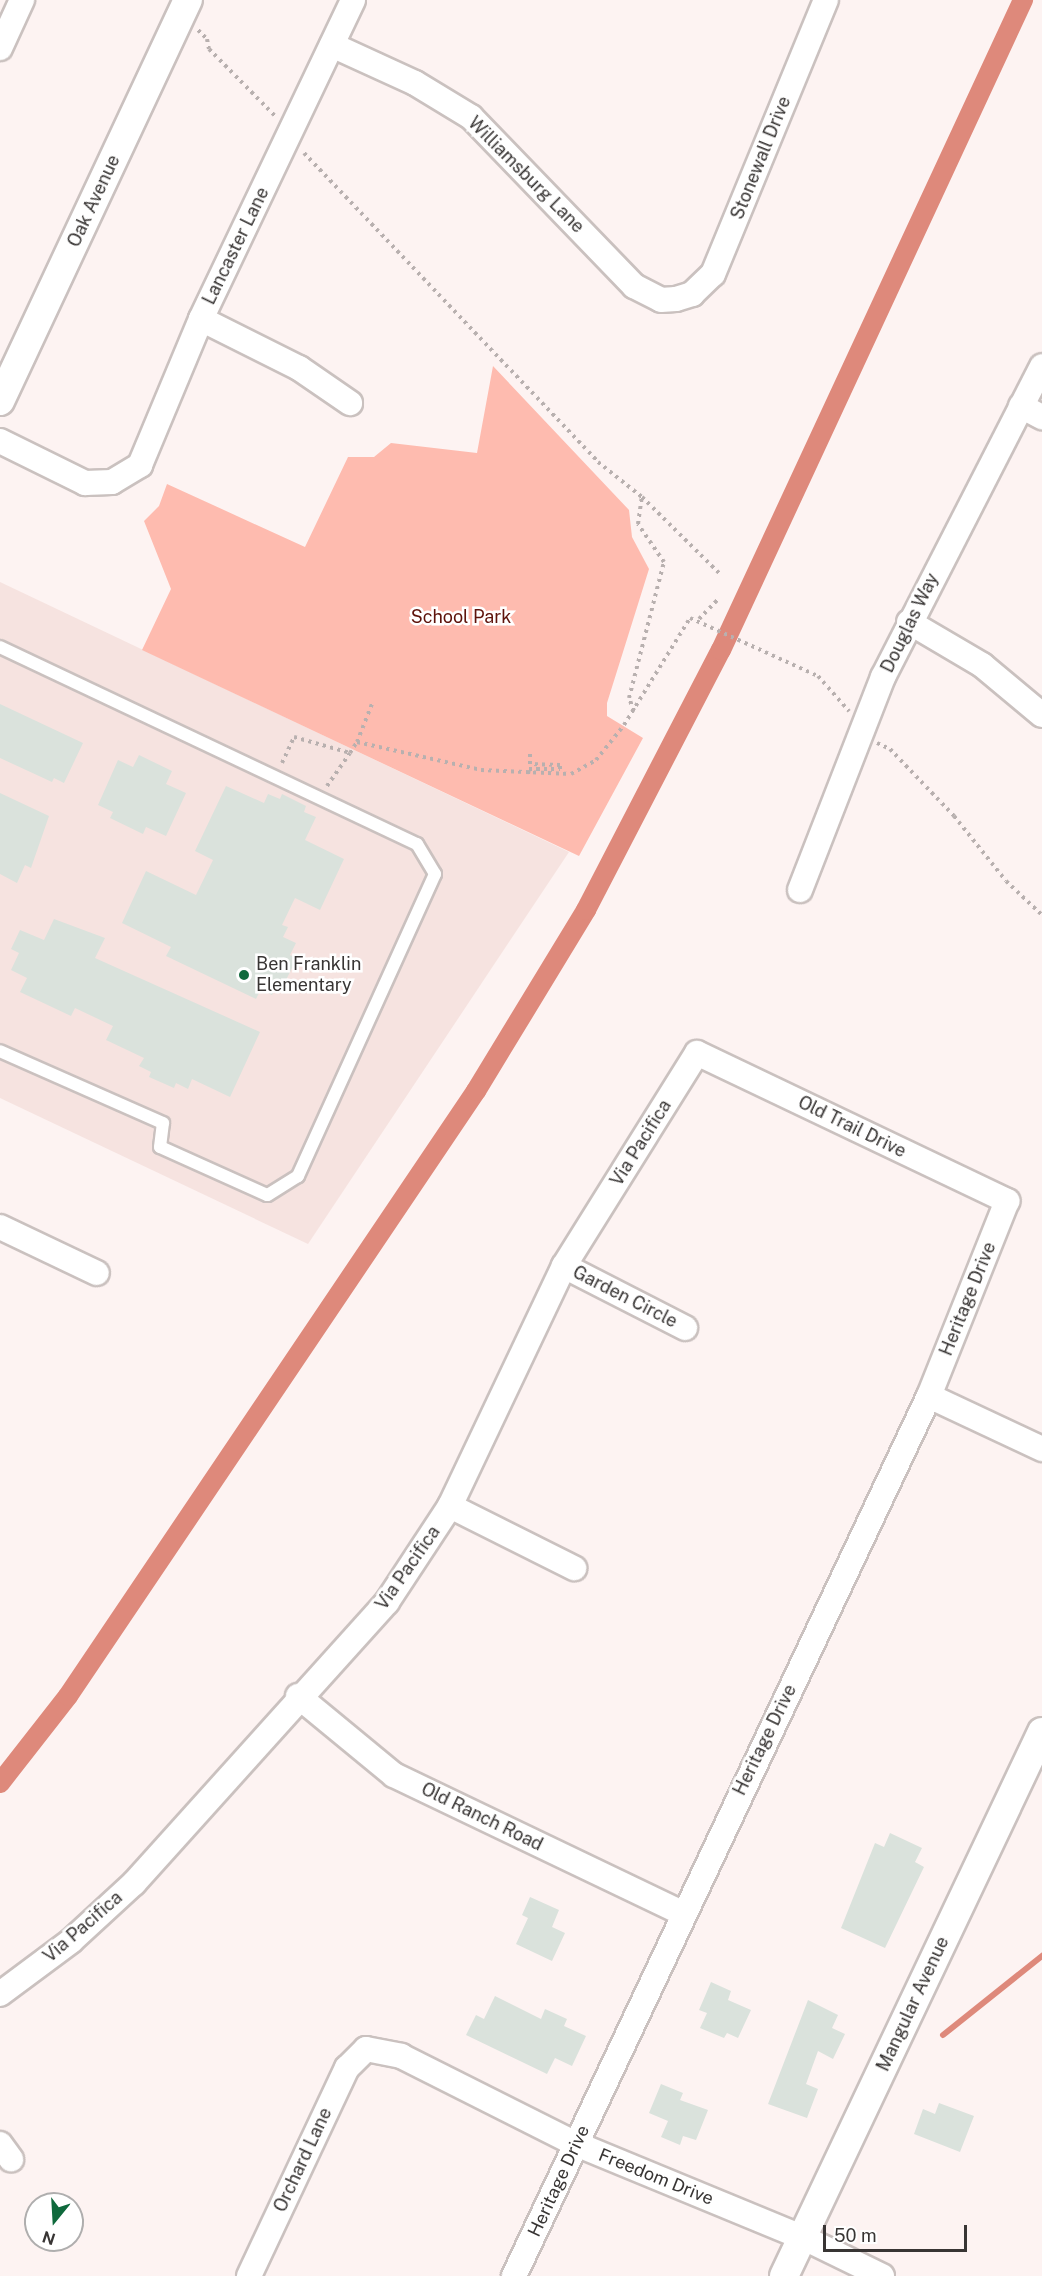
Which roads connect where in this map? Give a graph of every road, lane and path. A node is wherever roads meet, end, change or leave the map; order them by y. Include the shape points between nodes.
1 (22, 0) edge
2 (188, 0) edge
3 (353, 0) edge
4 (826, 0) edge
5 (197, 30) dead end
6 (332, 45) junction
7 (0, 48) edge
8 (284, 122) dead end
9 (304, 153) dead end
10 (676, 299) joint
11 (201, 319) junction
12 (1042, 366) edge
13 (0, 401) edge
14 (350, 404) dead end
15 (1032, 412) edge
16 (0, 441) edge
17 (642, 497) junction
18 (722, 576) dead end
19 (719, 598) dead end
20 (699, 619) junction
21 (909, 622) junction
22 (0, 646) edge
23 (372, 704) dead end
24 (634, 711) junction
25 (850, 713) dead end
26 (1042, 715) edge
27 (357, 741) junction
28 (875, 742) dead end
29 (350, 753) junction
30 (530, 754) dead end
31 (528, 774) junction
32 (275, 778) junction
33 (316, 797) junction
34 (801, 890) dead end
35 (1042, 915) edge
36 (0, 1051) edge
37 (697, 1053) joint
38 (1007, 1201) joint
39 (0, 1227) edge
40 (564, 1266) junction
41 (97, 1273) dead end
42 (685, 1328) dead end
43 (929, 1396) junction
44 (1042, 1449) edge
45 (450, 1506) junction
46 (574, 1568) dead end
47 (298, 1696) junction
48 (1042, 1732) edge
49 (682, 1913) junction
50 (0, 1994) edge
51 (366, 2049) joint
52 (576, 2144) junction
53 (802, 2237) junction
54 (249, 2276) edge
55 (514, 2276) edge
56 (784, 2276) edge
57 (882, 2276) edge

1 - 7 street
2 - 13 street, Oak Avenue
3 - 6 street, Lancaster Lane
4 - 10 street, Stonewall Drive via 713,274 704,286
5 - 8 path via 207,39 209,50
6 - 10 street, Williamsburg Lane via 415,83 471,117 634,286 661,300
6 - 11 street, Lancaster Lane
9 - 17 path via 598,462
11 - 14 street via 299,368
11 - 16 street, Lancaster Lane via 140,465 112,482 85,483
12 - 15 street, Douglas Way
15 - 21 street, Douglas Way
17 - 18 path
17 - 24 path via 639,524 664,562 630,698
19 - 20 path
20 - 24 path via 690,618
20 - 25 path via 818,676
21 - 26 street via 982,665
21 - 34 street, Douglas Way via 855,747
22 - 32 lane
23 - 27 path
24 - 31 path via 596,760 571,774
27 - 29 path
27 - 31 path via 481,770
28 - 35 path via 890,749 954,816 1006,881
29 - 32 path via 294,737
29 - 33 path via 340,774
30 - 31 path via 530,764 560,765 560,769 529,769
32 - 33 lane
33 - 36 lane via 417,844 435,874 298,1176 267,1196 160,1147 163,1123
37 - 38 street, Old Trail Drive
37 - 40 street, Via Pacifica
38 - 43 street, Heritage Drive
39 - 41 street
40 - 42 street, Garden Circle
40 - 45 street, Via Pacifica
43 - 44 street
43 - 49 street, Heritage Drive
45 - 46 street
45 - 47 street, Via Pacifica via 387,1602
47 - 49 street, Old Ranch Road via 394,1775
47 - 50 street, Via Pacifica via 134,1883 71,1941
48 - 53 street, Mangular Avenue
49 - 52 street, Heritage Drive
51 - 52 street, Freedom Drive via 401,2056
51 - 54 street, Orchard Lane via 347,2068
52 - 53 street, Freedom Drive
52 - 55 street, Heritage Drive
53 - 56 street, Mangular Avenue
53 - 57 street, Freedom Drive

